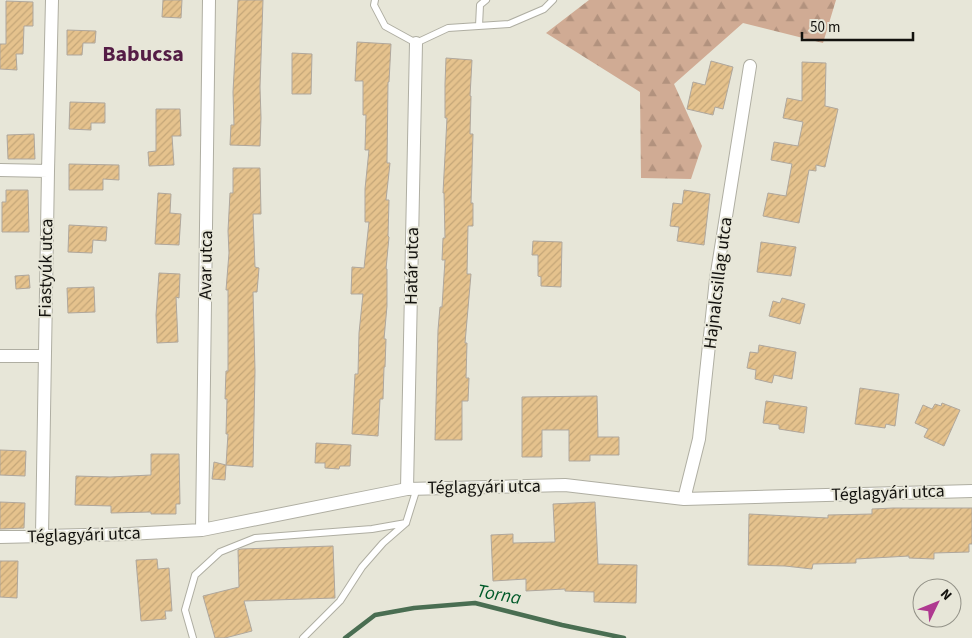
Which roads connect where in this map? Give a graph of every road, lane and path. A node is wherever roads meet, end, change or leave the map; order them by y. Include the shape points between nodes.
1 (52, 0) edge
2 (209, 0) edge
3 (375, 0) edge
4 (486, 0) edge
5 (553, 0) edge
6 (479, 26) junction
7 (416, 43) junction
8 (750, 66) dead end
9 (0, 170) edge
10 (48, 171) junction
11 (0, 356) edge
12 (45, 356) junction
13 (412, 488) junction
14 (972, 491) edge
15 (684, 499) junction
16 (406, 523) junction
17 (202, 530) junction
18 (42, 536) junction
19 (0, 537) edge
20 (193, 638) edge
21 (303, 638) edge

1 - 10 street, Fiastyúk utca
2 - 17 street, Avar utca
3 - 7 lane via 374,5 385,26
4 - 6 lane via 480,5
5 - 6 lane via 544,9 509,24
6 - 7 lane via 448,28
7 - 13 street, Határ utca
8 - 15 street, Hajnalcsillag utca via 716,280 699,439
9 - 10 street
10 - 12 street, Fiastyúk utca
11 - 12 street
12 - 18 street, Fiastyúk utca
13 - 15 street, Téglagyári utca via 564,485
13 - 16 lane
13 - 17 street, Téglagyári utca
14 - 15 street, Téglagyári utca
16 - 20 lane via 255,538 220,552 195,576 185,610
16 - 21 lane via 383,543 362,567 340,601
17 - 18 street, Téglagyári utca
18 - 19 street, Téglagyári utca

